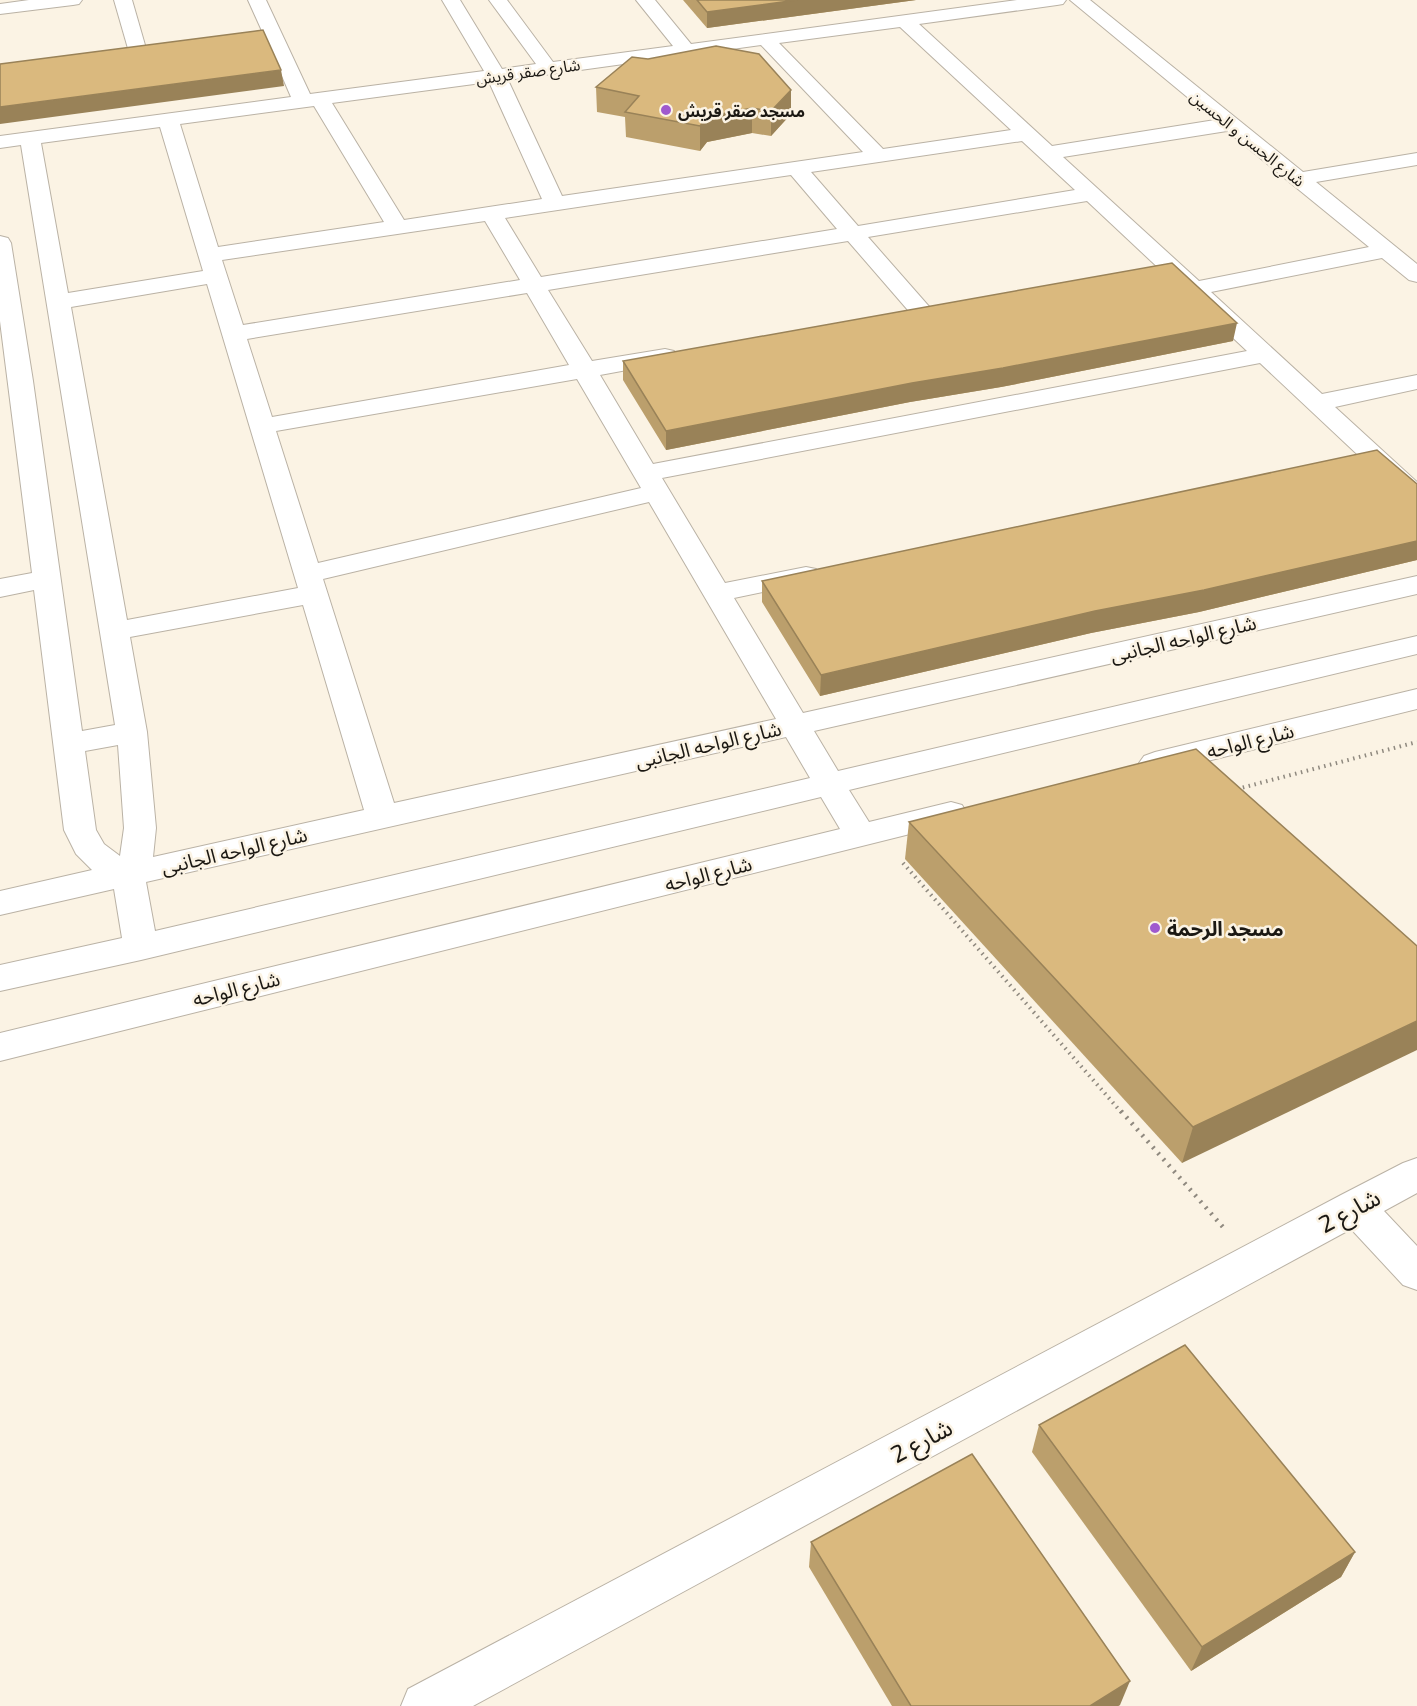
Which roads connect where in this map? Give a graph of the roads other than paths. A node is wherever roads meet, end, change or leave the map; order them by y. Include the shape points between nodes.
1 (73, 0) edge
2 (123, 0) edge
3 (257, 0) edge
4 (451, 0) edge
5 (498, 0) edge
6 (645, 0) edge
7 (1057, 0) edge
8 (1079, 0) edge
9 (0, 9) edge
10 (904, 20) junction
11 (273, 35) junction
12 (765, 39) junction
13 (206, 44) edge
14 (161, 49) edge
15 (686, 50) junction
16 (138, 52) junction
17 (115, 55) edge
18 (548, 68) junction
19 (496, 75) junction
20 (311, 100) junction
21 (168, 119) junction
22 (1231, 124) junction
23 (1027, 134) junction
24 (30, 138) junction
25 (0, 142) edge
26 (1047, 153) junction
27 (879, 157) junction
28 (1417, 159) edge
29 (797, 169) junction
30 (1298, 179) junction
31 (1092, 194) junction
32 (554, 202) junction
33 (492, 213) junction
34 (399, 227) junction
35 (853, 233) junction
36 (0, 243) edge
37 (1387, 250) junction
38 (213, 265) junction
39 (1417, 275) edge
40 (535, 285) junction
41 (1194, 288) junction
42 (59, 302) junction
43 (921, 311) edge
44 (234, 334) junction
45 (689, 352) edge
46 (1265, 356) junction
47 (585, 370) junction
48 (11, 382) edge
49 (1417, 382) edge
50 (1316, 403) junction
51 (262, 426) junction
52 (1376, 458) junction
53 (1341, 465) edge
54 (651, 482) junction
55 (1417, 496) edge
56 (830, 570) edge
57 (47, 579) junction
58 (310, 584) junction
59 (1417, 585) edge
60 (0, 588) edge
61 (717, 593) junction
62 (115, 631) junction
63 (1417, 645) edge
64 (1417, 699) edge
65 (794, 725) junction
66 (132, 732) junction
67 (69, 744) junction
68 (1128, 770) edge
69 (830, 785) junction
70 (978, 806) edge
71 (382, 817) junction
72 (867, 834) junction
73 (128, 874) junction
74 (0, 903) edge
75 (141, 947) junction
76 (0, 978) edge
77 (0, 1047) edge
78 (1417, 1174) edge
79 (1355, 1207) junction
80 (1417, 1273) edge
81 (425, 1706) edge

1 - 9 street
2 - 16 street
3 - 11 street
4 - 19 street
5 - 18 street
6 - 15 street
7 - 10 street, شارع صقر قريش
8 - 22 street, شارع الحسن و الحسين
10 - 12 street, شارع صقر قريش
10 - 23 street
11 - 13 street
11 - 20 street
12 - 15 street, شارع صقر قريش
12 - 27 street
14 - 16 street
15 - 18 street, شارع صقر قريش
16 - 17 street
18 - 19 street, شارع صقر قريش
19 - 20 street, شارع صقر قريش
19 - 32 street
20 - 21 street, شارع صقر قريش
20 - 34 street
21 - 24 street, شارع صقر قريش
21 - 38 street
22 - 26 street
22 - 30 street, شارع الحسن و الحسين
23 - 26 street
23 - 27 street
24 - 25 street, شارع صقر قريش
24 - 42 street
26 - 31 street
27 - 29 street
28 - 30 street
29 - 32 street
29 - 35 street
30 - 37 street, شارع الحسن و الحسين
31 - 35 street
31 - 41 street via 1160,270
32 - 33 street
33 - 34 street
33 - 40 street
34 - 38 street
35 - 40 street
35 - 43 street
36 - 48 street
37 - 39 street, شارع الحسن و الحسين
37 - 41 street
38 - 42 street
38 - 44 street
40 - 44 street
40 - 47 street
41 - 46 street
42 - 62 street
44 - 51 street
45 - 47 street
46 - 50 street
46 - 54 street
47 - 51 street
47 - 54 street
48 - 57 street
49 - 50 street
50 - 52 street
51 - 58 street
52 - 53 street
52 - 55 street
54 - 58 street
54 - 61 street
56 - 61 street
57 - 60 street
57 - 67 street
58 - 62 street
58 - 71 street
59 - 65 street, شارع الواحه الجانبى
61 - 65 street
62 - 66 street
63 - 69 street
64 - 68 street, شارع الواحه
65 - 69 street
65 - 71 street, شارع الواحه الجانبى
66 - 67 street
66 - 73 street via 140,836 136,859
67 - 73 street via 84,844 110,867
69 - 72 street
69 - 75 street
70 - 72 street, شارع الواحه
71 - 73 street, شارع الواحه الجانبى
72 - 77 street, شارع الواحه
73 - 74 street, شارع الواحه الجانبى
73 - 75 street
75 - 76 street
78 - 79 street, شارع 2
79 - 80 street
79 - 81 street, شارع 2

